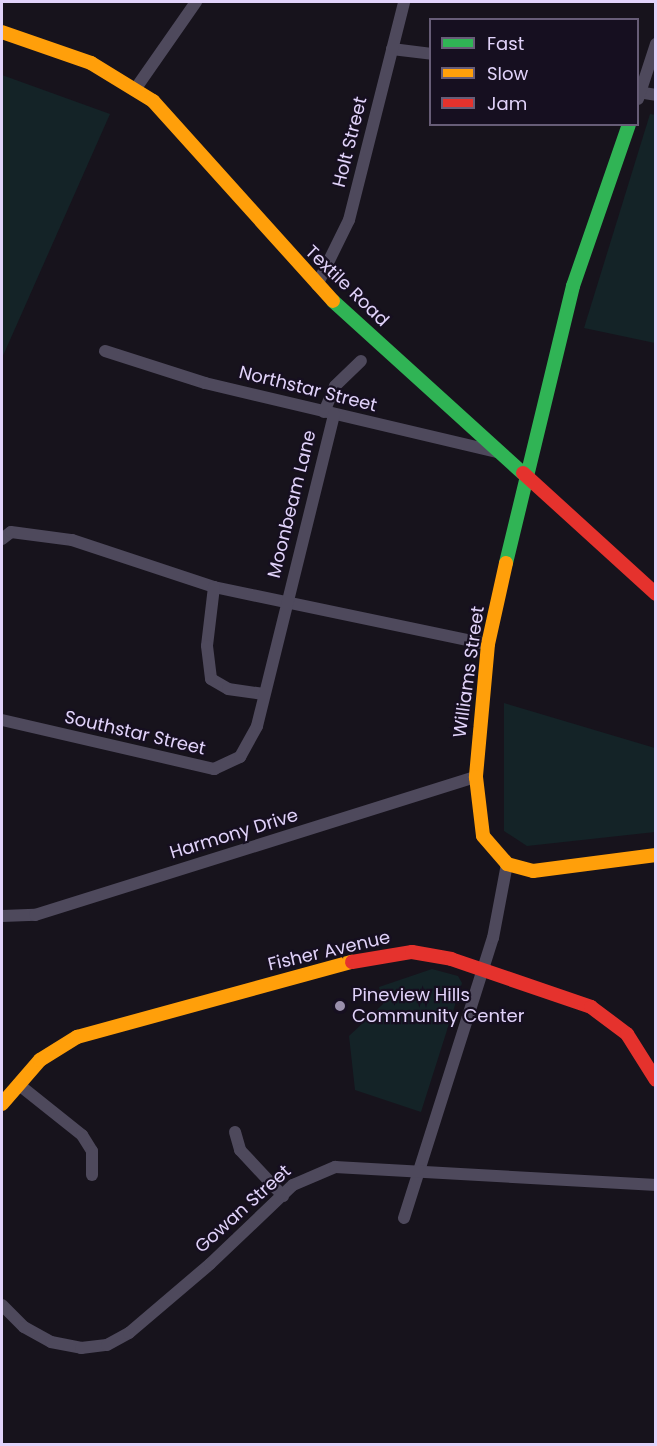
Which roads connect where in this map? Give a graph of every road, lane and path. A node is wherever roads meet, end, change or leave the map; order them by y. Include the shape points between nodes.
1 (196, 2) edge
2 (404, 2) edge
3 (2, 32) edge
4 (656, 44) edge
5 (392, 49) junction
6 (429, 54) edge
7 (136, 88) junction
8 (639, 91) edge
9 (639, 94) edge
10 (656, 94) edge
11 (628, 126) edge
12 (317, 285) junction
13 (105, 351) dead end
14 (361, 361) dead end
15 (329, 413) junction
16 (504, 454) junction
17 (526, 474) junction
18 (2, 539) edge
19 (214, 587) junction
20 (656, 594) edge
21 (286, 602) junction
22 (489, 644) junction
23 (264, 694) junction
24 (2, 720) edge
25 (476, 777) junction
26 (656, 855) edge
27 (507, 864) junction
28 (2, 916) edge
29 (483, 970) junction
30 (656, 1080) edge
31 (18, 1084) junction
32 (2, 1104) edge
33 (235, 1132) dead end
34 (421, 1170) junction
35 (92, 1175) dead end
36 (656, 1185) edge
37 (282, 1196) junction
38 (404, 1218) dead end
39 (2, 1305) edge

1 - 7 street
2 - 5 street, Holt Street
3 - 7 street, Textile Road via 91,63
4 - 8 street
5 - 6 street
5 - 12 street, Holt Street via 349,220
7 - 12 street, Textile Road via 203,153
9 - 10 street
11 - 17 street, Williams Street via 573,286
12 - 16 street, Textile Road
13 - 15 street, Northstar Street
14 - 15 street, Moonbeam Lane via 335,386
15 - 16 street, Northstar Street
15 - 21 street, Moonbeam Lane
16 - 17 street, Textile Road
17 - 20 street, Textile Road
17 - 22 street, Williams Street
18 - 19 street via 10,532 72,540
19 - 21 street
19 - 23 street via 207,646 211,679 228,689
21 - 22 street
21 - 23 street, Southstar Street
22 - 25 street, Williams Street
23 - 24 street, Southstar Street via 251,742 240,757 220,769
25 - 27 street, Williams Street via 483,836
25 - 28 street, Harmony Drive via 35,915
26 - 27 street via 533,870
27 - 29 street
29 - 30 street, Fisher Avenue via 601,1012 627,1034
29 - 31 street, Fisher Avenue via 431,954 372,957 88,1033 58,1047
29 - 34 street
31 - 32 street, Fisher Avenue
31 - 35 street via 82,1135 92,1151
33 - 37 street via 243,1155
34 - 36 street, Gowan Street
34 - 37 street, Gowan Street via 328,1168 306,1176
34 - 38 street
37 - 39 street, Gowan Street via 129,1333 107,1345 81,1348 51,1342 24,1327

